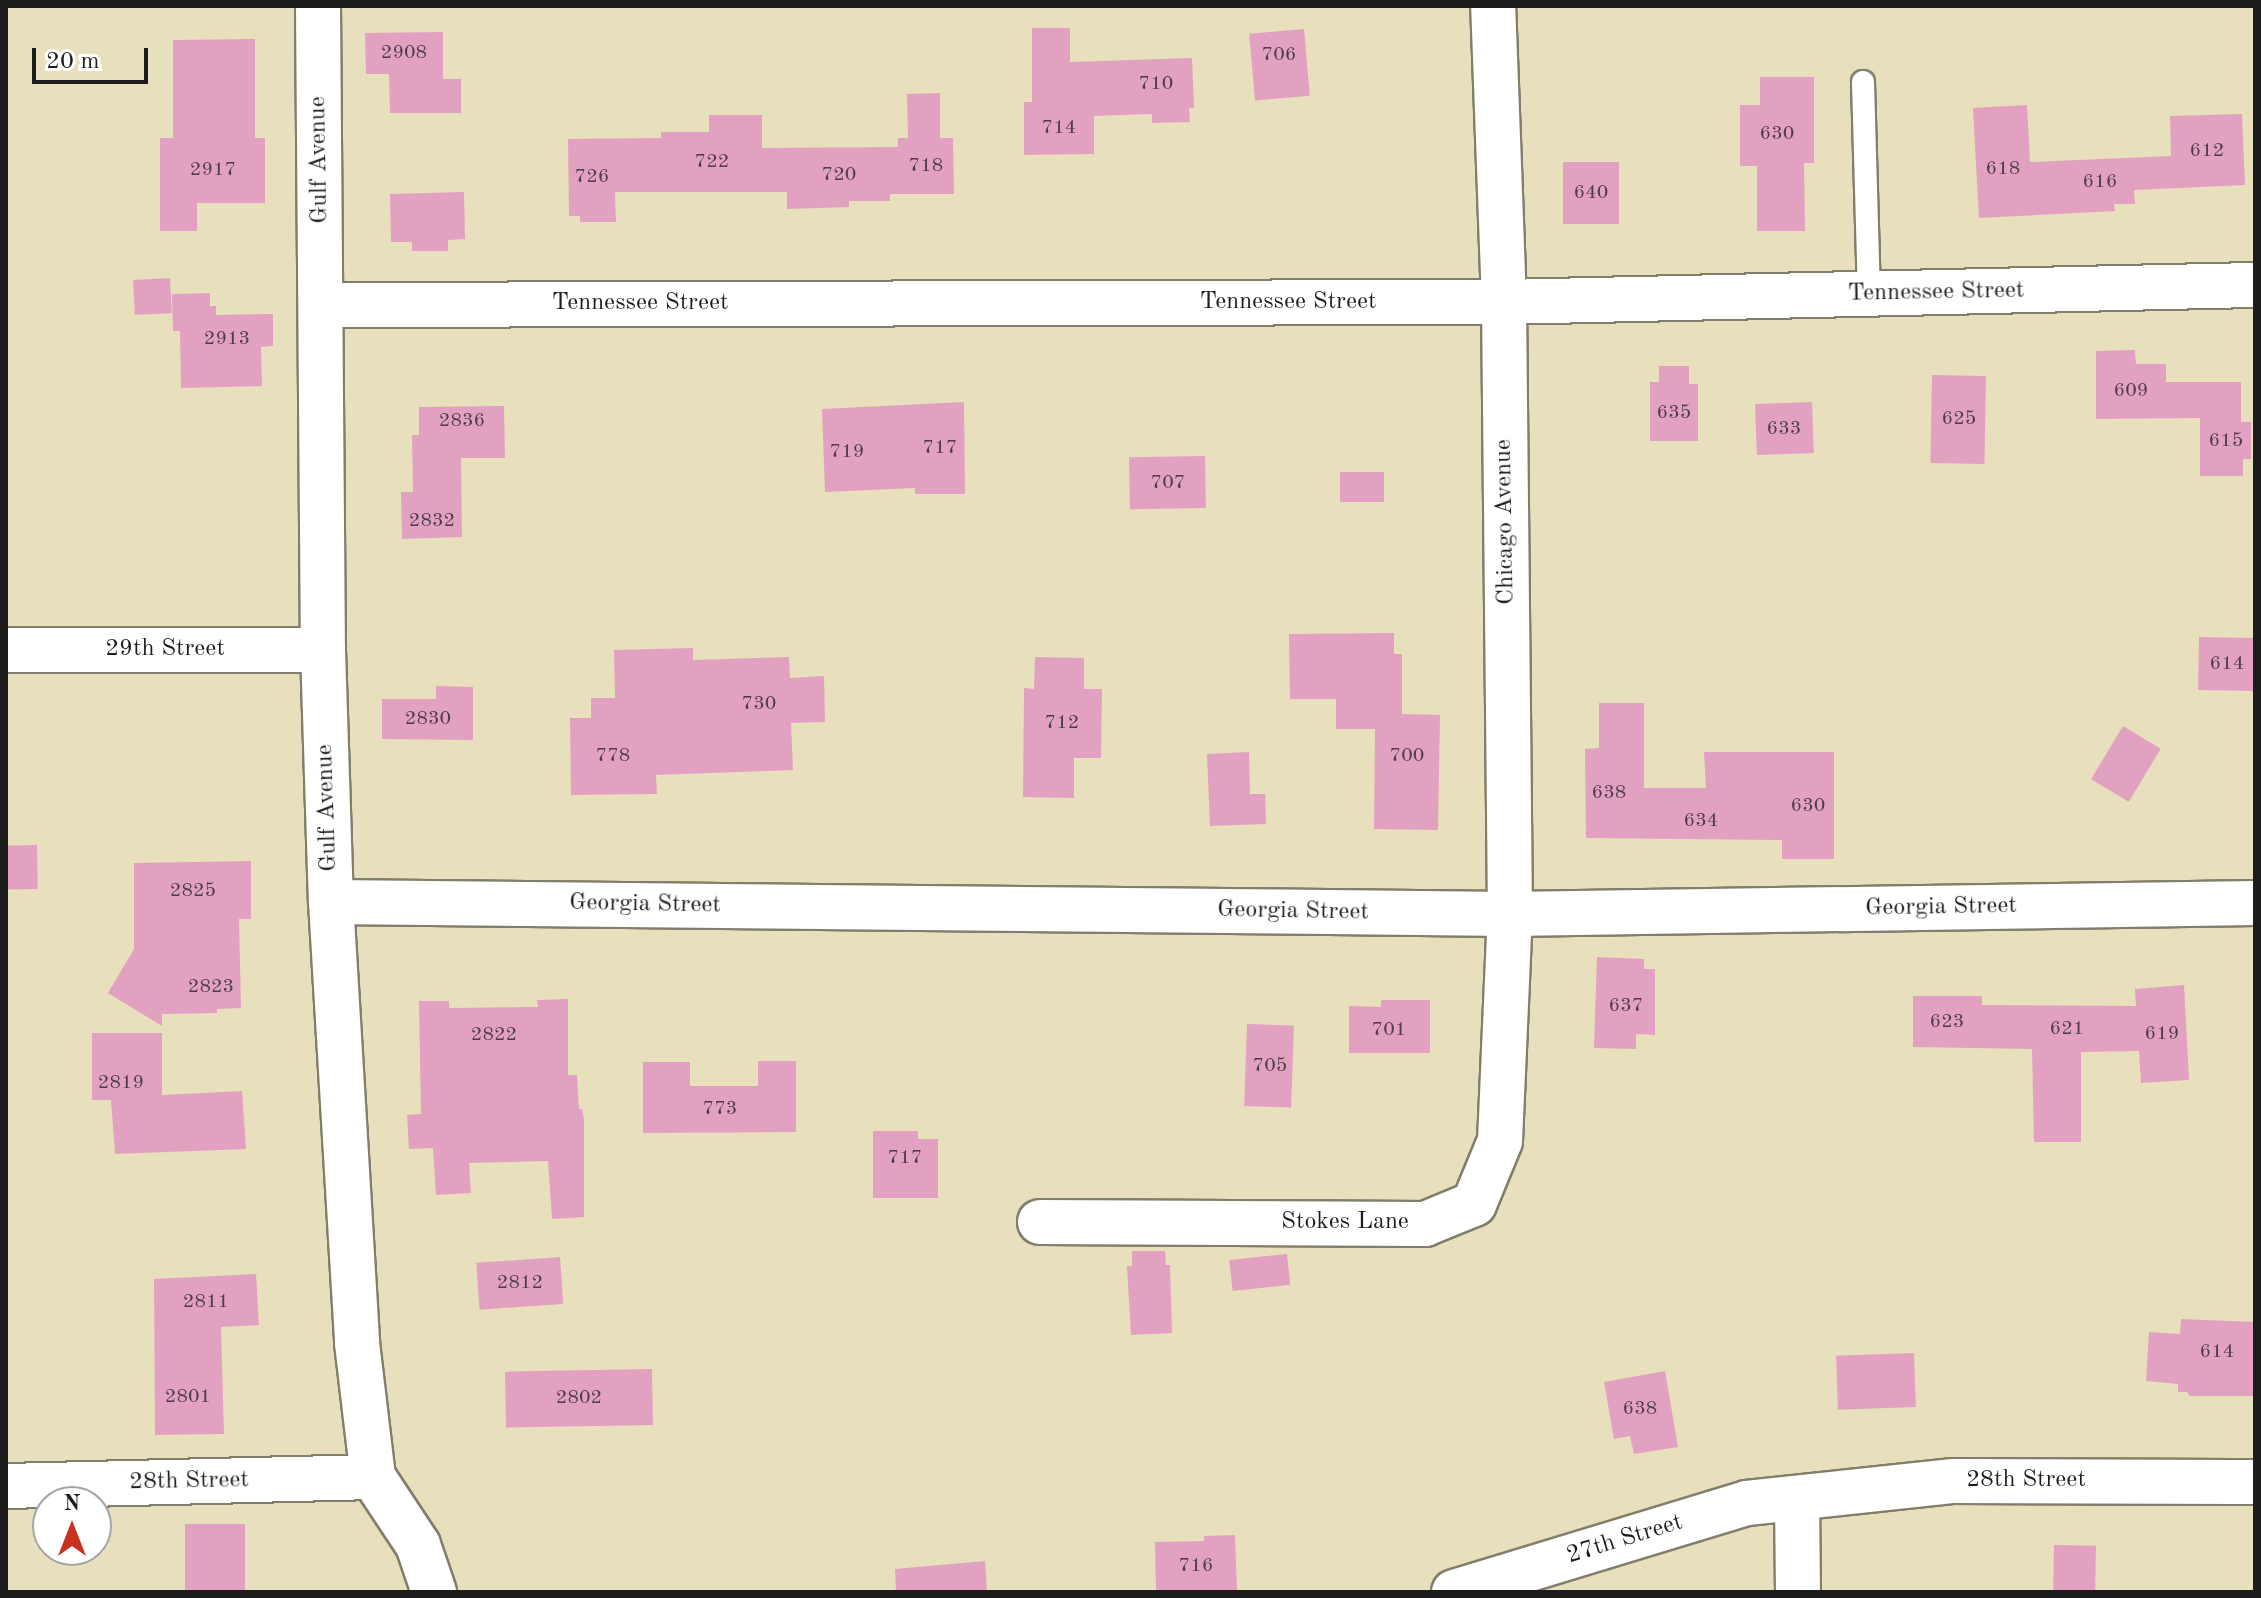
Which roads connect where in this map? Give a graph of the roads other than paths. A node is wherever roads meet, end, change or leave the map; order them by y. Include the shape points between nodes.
1 (318, 6) edge
2 (1493, 6) edge
3 (1863, 82) dead end
4 (2255, 285) edge
5 (1869, 294) junction
6 (1504, 302) junction
7 (321, 305) junction
8 (6, 650) edge
9 (323, 650) junction
10 (331, 902) junction
11 (2255, 903) edge
12 (1510, 914) junction
13 (1505, 1038) joint
14 (1040, 1222) dead end
15 (373, 1477) junction
16 (2255, 1482) edge
17 (6, 1486) edge
18 (1797, 1498) junction
19 (434, 1592) edge
20 (1454, 1592) edge
21 (1798, 1592) edge

1 - 7 street, Gulf Avenue
2 - 6 street, Chicago Avenue
3 - 5 lane
4 - 5 street, Tennessee Street
5 - 6 street, Tennessee Street
6 - 7 street, Tennessee Street
6 - 12 street, Chicago Avenue
7 - 9 street, Gulf Avenue
8 - 9 street, 29th Street
9 - 10 street, Gulf Avenue
10 - 12 street, Georgia Street
10 - 15 street, Gulf Avenue via 357,1343
11 - 12 street, Georgia Street
12 - 13 street, Chicago Avenue
13 - 14 street, Stokes Lane via 1500,1141 1474,1204 1425,1224
15 - 17 street, 28th Street
15 - 19 street, Gulf Avenue via 418,1545
16 - 18 street, 28th Street via 1954,1481
18 - 20 street, 27th Street via 1747,1503
18 - 21 street

